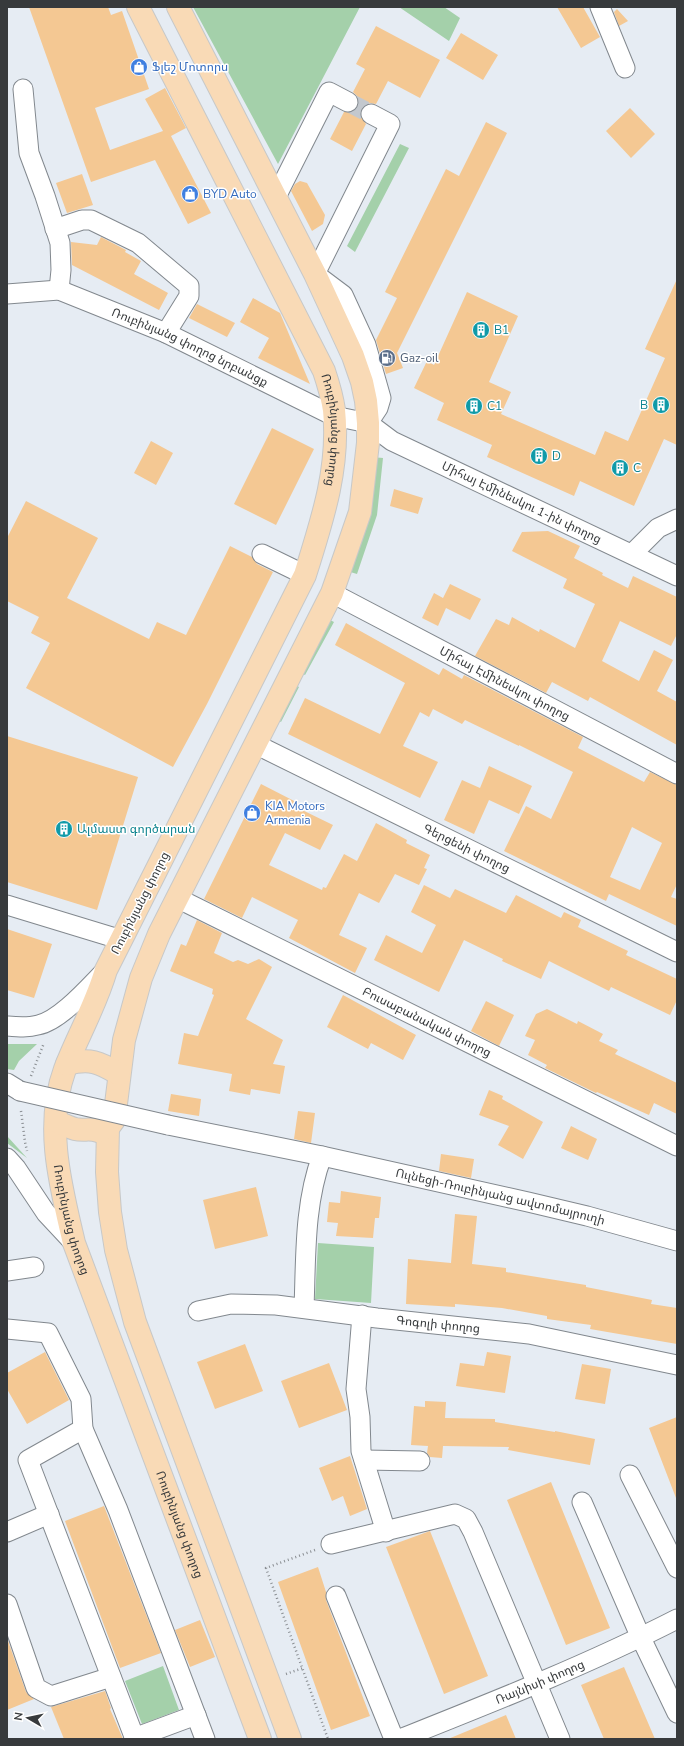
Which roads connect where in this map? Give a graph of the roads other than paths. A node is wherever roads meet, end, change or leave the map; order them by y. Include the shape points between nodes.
1 (138, 7) edge
2 (178, 7) edge
3 (600, 7) edge
4 (625, 68) dead end
5 (23, 89) dead end
6 (348, 102) tunnel mouth
7 (371, 114) tunnel mouth
8 (276, 197) junction
9 (56, 229) junction
10 (315, 274) junction
11 (59, 290) junction
12 (7, 294) edge
13 (166, 333) junction
14 (348, 345) junction
15 (368, 352) junction
16 (334, 416) junction
17 (368, 423) junction
18 (677, 519) edge
19 (262, 554) dead end
20 (632, 554) junction
21 (306, 575) junction
22 (677, 576) edge
23 (332, 593) junction
24 (256, 744) junction
25 (677, 774) edge
26 (177, 898) junction
27 (7, 906) edge
28 (122, 940) junction
29 (677, 952) edge
30 (106, 970) junction
31 (7, 1026) edge
32 (67, 1064) junction
33 (119, 1074) junction
34 (11, 1089) edge
35 (56, 1122) junction
36 (108, 1128) junction
37 (677, 1146) edge
38 (322, 1156) junction
39 (7, 1158) edge
40 (677, 1241) edge
41 (74, 1243) junction
42 (34, 1267) dead end
43 (7, 1271) edge
44 (304, 1308) junction
45 (198, 1311) dead end
46 (362, 1315) junction
47 (7, 1329) edge
48 (677, 1365) edge
49 (83, 1428) junction
50 (364, 1460) junction
51 (420, 1461) dead end
52 (630, 1475) dead end
53 (582, 1502) dead end
54 (49, 1514) junction
55 (7, 1532) edge
56 (386, 1532) junction
57 (331, 1544) road end
58 (677, 1568) edge
59 (336, 1596) dead end
60 (7, 1604) edge
61 (677, 1619) edge
62 (641, 1638) junction
63 (111, 1677) junction
64 (537, 1684) junction
65 (677, 1713) edge
66 (196, 1715) junction
67 (134, 1738) edge
68 (205, 1739) edge
69 (260, 1739) edge
70 (290, 1739) edge
71 (394, 1739) edge
72 (400, 1739) edge
73 (560, 1739) edge

1 - 16 main road, Ռուբինյանց փողոց via 324,371
2 - 8 main road
3 - 4 street
5 - 9 street via 30,153
6 - 8 street via 329,92
7 - 10 street via 390,124
8 - 10 main road
9 - 11 street via 60,242
9 - 13 street via 82,220 91,220 138,243 189,286 189,296
10 - 14 main road
10 - 15 street via 343,295
11 - 12 street, Ռուբինյանց փողոց նրբանցք
11 - 13 street, Ռուբինյանց փողոց նրբանցք
13 - 16 street, Ռուբինյանց փողոց նրբանցք
14 - 15 street
14 - 17 main road via 362,382
15 - 17 street via 382,398
16 - 17 street, Ռուբինյանց փողոց նրբանցք
16 - 21 main road, Ռուբինյանց փողոց via 332,474 326,508
17 - 20 street, Միհայ Էմինեսկու 1-ին փողոց via 392,440
17 - 23 main road via 360,512
18 - 20 street via 658,528
19 - 21 street
20 - 22 street, Միհայ Էմինեսկու 1-ին փողոց
21 - 28 main road, Ռուբինյանց փողոց
23 - 24 main road
23 - 25 street, Միհայ Էմինեսկու փողոց
24 - 26 main road
24 - 29 street, Գերցենի փողոց
26 - 33 main road via 141,978 124,1040
26 - 37 street, Բուսաբանական փողոց
27 - 28 street
28 - 30 main road, Ռուբինյանց փողոց
30 - 31 street via 78,999 40,1025 22,1028
30 - 32 main road, Ռուբինյանց փողոց via 98,996
32 - 33 main road via 83,1060 102,1063
32 - 35 main road, Ռուբինյանց փողոց via 57,1096
33 - 36 main road via 114,1120
34 - 38 street, Ուլնեցի-Ռուբինյանց ավտոմայրուղի, bridge via 168,1125
35 - 36 main road via 74,1129 90,1128 98,1131 104,1124
35 - 41 main road, Ռուբինյանց փողոց via 58,1174
36 - 70 main road via 107,1172 110,1212 135,1322
38 - 40 street, Ուլնեցի-Ռուբինյանց ավտոմայրուղի via 557,1209
38 - 44 street via 316,1173 307,1228
39 - 41 street via 46,1213
41 - 69 main road, Ռուբինյանց փողոց
42 - 43 street
44 - 45 street, Գոգոլի փողոց via 231,1304
44 - 46 street, Գոգոլի փողոց
46 - 48 street, Գոգոլի փողոց via 529,1334
46 - 50 street via 356,1389
47 - 49 street via 48,1333 81,1399
49 - 54 street via 28,1460
49 - 66 street via 118,1510
50 - 51 street
50 - 56 street
52 - 58 street
53 - 62 street
54 - 55 street
54 - 63 street
56 - 57 street
56 - 64 street via 455,1514 466,1520
59 - 71 street
60 - 63 street via 36,1688 43,1693 51,1696
61 - 62 street, Ռայնիսի փողոց
62 - 64 street, Ռայնիսի փողոց
62 - 65 street
63 - 67 street
64 - 72 street, Ռայնիսի փողոց
64 - 73 street
66 - 67 street
66 - 68 street

